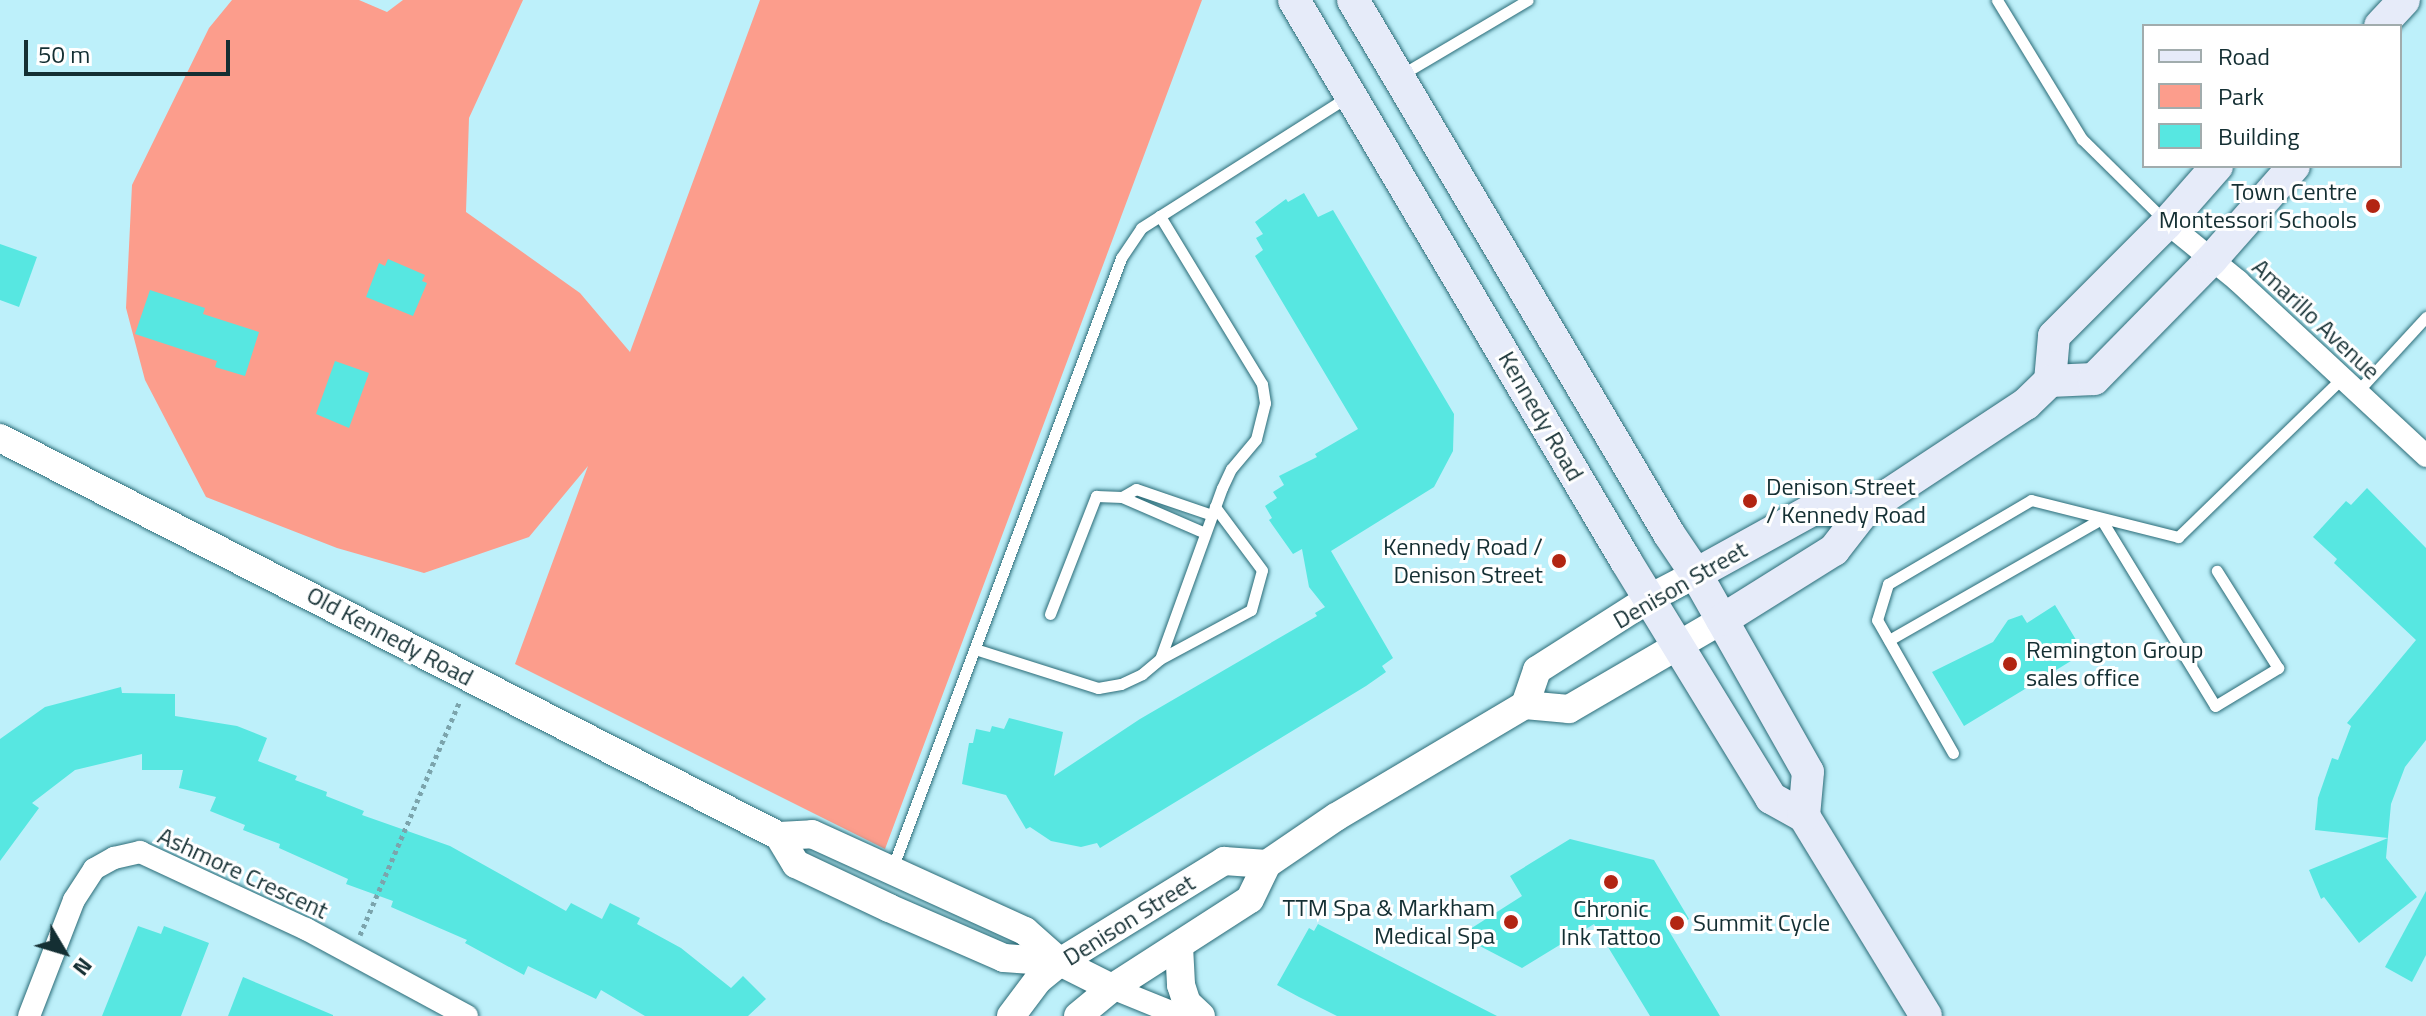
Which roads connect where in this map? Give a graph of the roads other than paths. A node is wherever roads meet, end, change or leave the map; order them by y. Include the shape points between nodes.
1 (1294, 0) edge
2 (1353, 0) edge
3 (1528, 0) edge
4 (1997, 0) edge
5 (2404, 0) edge
6 (2382, 24) edge
7 (1398, 77) junction
8 (1349, 96) junction
9 (2215, 168) edge
10 (2292, 168) edge
11 (1160, 216) junction
12 (2167, 223) junction
13 (2212, 259) junction
14 (2426, 317) edge
15 (2050, 381) junction
16 (2350, 385) junction
17 (0, 438) edge
18 (2426, 456) edge
19 (1122, 497) junction
20 (1865, 510) junction
21 (1214, 511) junction
22 (2101, 519) junction
23 (1205, 533) junction
24 (2217, 571) dead end
25 (1696, 574) junction
26 (1650, 598) junction
27 (1050, 614) dead end
28 (1722, 620) junction
29 (1889, 640) junction
30 (1679, 645) junction
31 (975, 649) junction
32 (1160, 659) junction
33 (1525, 705) junction
34 (1953, 753) dead end
35 (1804, 816) junction
36 (779, 836) junction
37 (1267, 864) junction
38 (891, 871) junction
39 (1179, 946) junction
40 (1060, 962) junction
41 (1112, 988) junction
42 (29, 1016) edge
43 (467, 1016) edge
44 (1011, 1016) edge
45 (1078, 1016) edge
46 (1181, 1016) edge
47 (1201, 1016) edge
48 (1926, 1016) edge

1 - 8 main road, Kennedy Road
2 - 7 main road
3 - 7 lane
4 - 12 lane via 2082,139
5 - 6 main road
7 - 25 main road
8 - 11 lane
8 - 26 main road, Kennedy Road
9 - 12 main road
10 - 13 main road
11 - 21 lane via 1254,367 1265,403 1256,439 1231,469
11 - 31 lane via 1141,228 1121,258
12 - 13 street, Amarillo Avenue
12 - 15 main road via 2054,336
13 - 15 main road via 2094,379
13 - 16 street, Amarillo Avenue
14 - 16 lane
15 - 20 main road, Denison Street via 2026,404
16 - 18 street, Amarillo Avenue
16 - 22 lane via 2178,537
17 - 36 street, Old Kennedy Road
19 - 21 lane via 1136,489
19 - 23 lane
19 - 27 lane via 1096,496
20 - 25 main road, Denison Street via 1812,510
20 - 28 main road, Denison Street via 1834,550
21 - 23 lane
21 - 32 lane via 1262,570 1251,610
22 - 24 lane via 2215,706 2278,668
22 - 29 lane
22 - 29 lane via 2031,500 1888,584 1877,620
23 - 32 lane
25 - 26 street, Denison Street
25 - 28 main road
26 - 30 main road, Kennedy Road
26 - 33 street, Denison Street via 1537,670
28 - 30 street, Denison Street
28 - 35 main road via 1808,772
29 - 34 lane
30 - 33 street, Denison Street via 1569,709
30 - 35 main road, Kennedy Road via 1771,798
31 - 32 lane via 1098,688 1121,684
31 - 38 lane
33 - 37 street, Denison Street
35 - 48 main road, Kennedy Road
36 - 38 street, Old Kennedy Road via 812,834
36 - 40 street, Old Kennedy Road via 796,864 889,908 1004,958
37 - 39 street, Denison Street via 1250,899
37 - 40 street, Denison Street via 1224,861
38 - 40 street, Old Kennedy Road via 1025,931
39 - 41 street, Denison Street
39 - 47 street via 1181,985 1187,1003
40 - 41 street
40 - 44 street, Denison Street via 1038,980
41 - 45 street, Denison Street
41 - 46 street
42 - 43 street, Ashmore Crescent via 74,900 94,869 140,852

